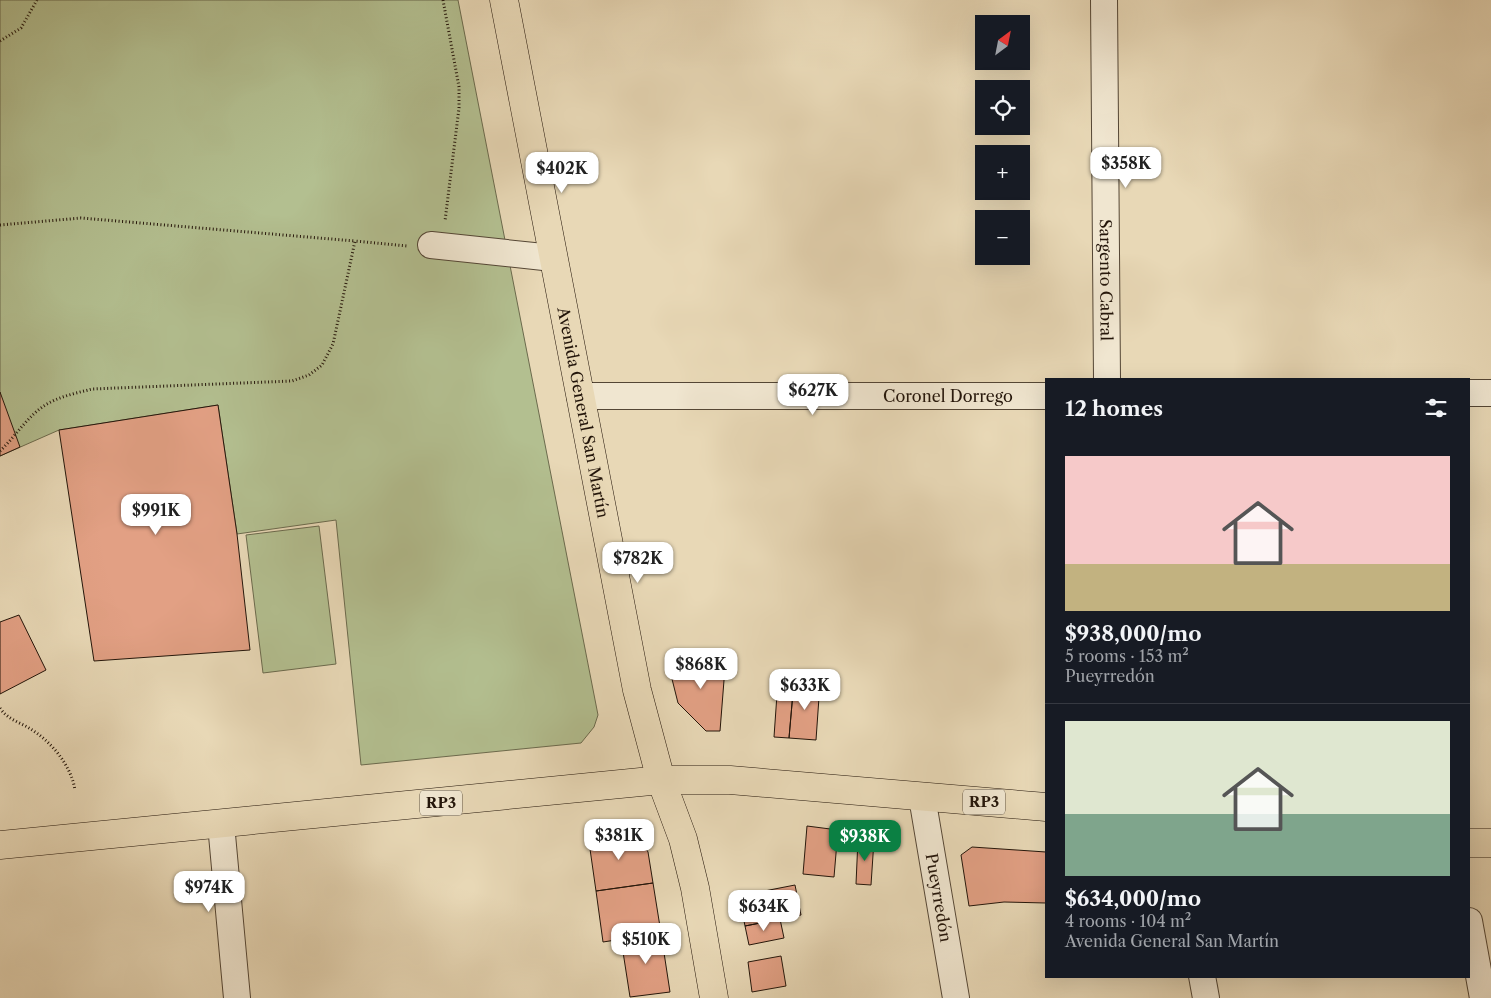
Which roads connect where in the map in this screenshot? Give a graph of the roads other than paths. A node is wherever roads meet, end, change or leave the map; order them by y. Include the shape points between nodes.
1 (504, 0) edge
2 (1104, 0) edge
3 (431, 245) road end
4 (553, 258) junction
5 (1107, 378) edge
6 (1491, 393) edge
7 (1470, 394) edge
8 (580, 396) junction
9 (1045, 396) edge
10 (661, 780) junction
11 (922, 797) junction
12 (1045, 807) edge
13 (221, 824) junction
14 (1470, 843) edge
15 (1491, 843) edge
16 (0, 845) edge
17 (1470, 926) edge
18 (1202, 978) edge
19 (237, 998) edge
20 (714, 998) edge
21 (956, 998) edge
22 (1206, 998) edge
23 (1483, 998) edge

1 - 4 main road, Avenida General San Martín
2 - 5 street, Sargento Cabral
3 - 4 street
4 - 8 main road, Avenida General San Martín
6 - 7 street
8 - 9 street, Coronel Dorrego
8 - 10 main road, Avenida General San Martín via 637,690
10 - 11 main road, RP3 via 730,780
10 - 13 main road, RP3
10 - 20 main road, Avenida General San Martín via 684,839
11 - 12 main road, RP3
11 - 21 street, Pueyrredón
13 - 16 main road, RP3
13 - 19 street
14 - 15 main road
17 - 23 street
18 - 22 street

